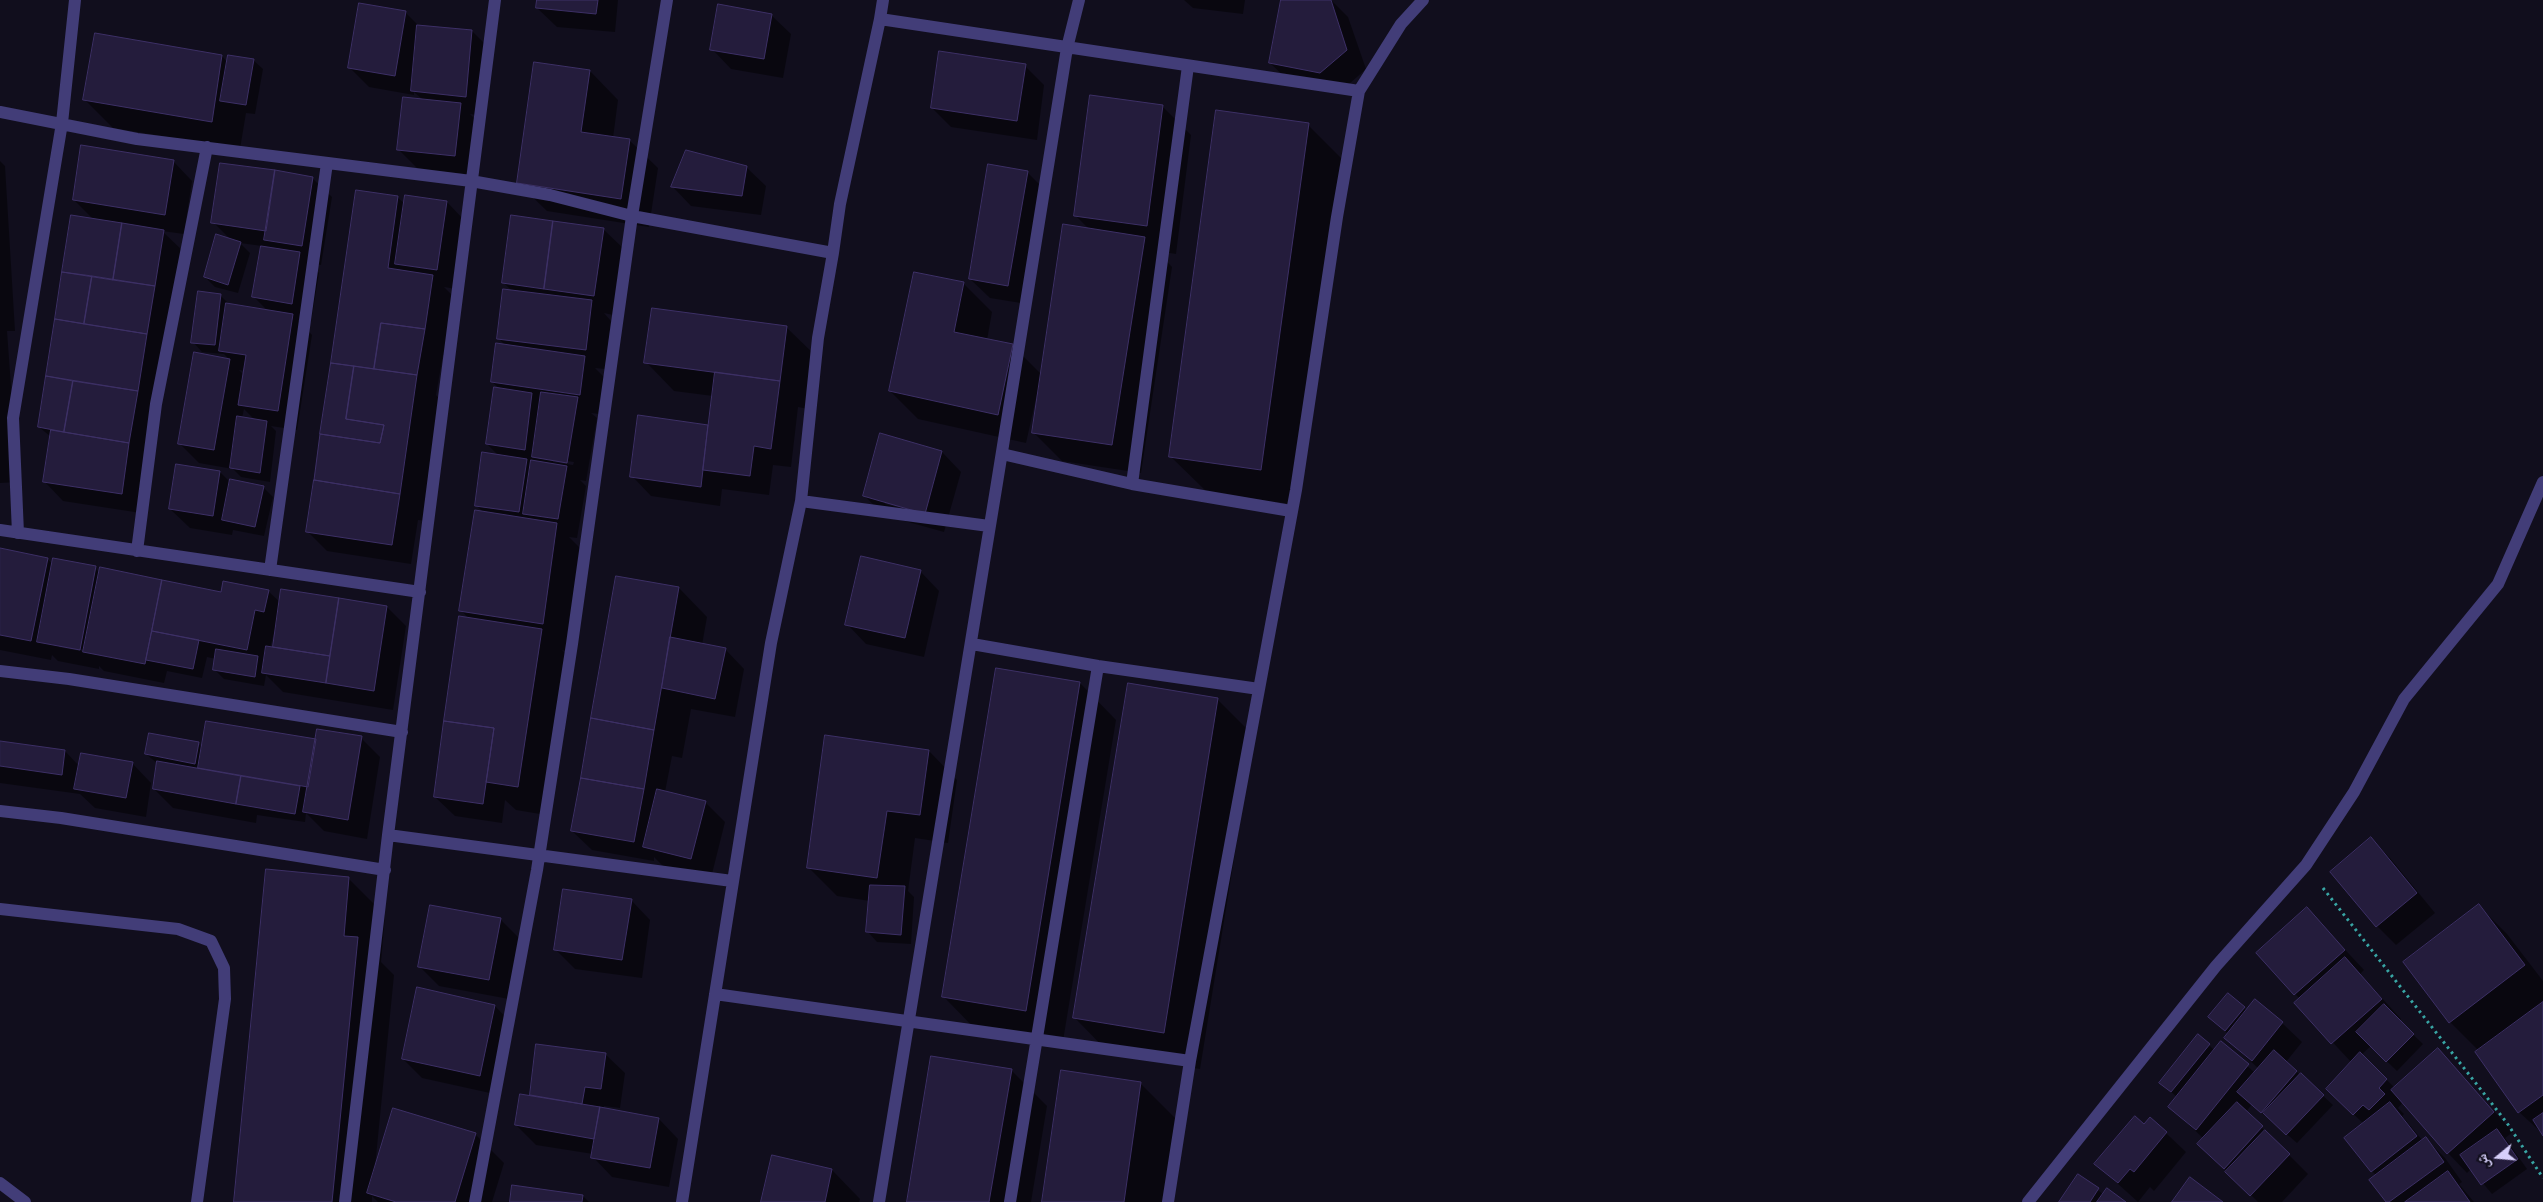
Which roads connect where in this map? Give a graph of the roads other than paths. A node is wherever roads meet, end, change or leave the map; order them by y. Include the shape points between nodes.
1 (75, 0) edge
2 (495, 0) edge
3 (667, 0) edge
4 (883, 0) edge
5 (1079, 0) edge
6 (1423, 0) edge
7 (880, 19) junction
8 (1067, 48) junction
9 (1188, 66) junction
10 (1359, 92) junction
11 (0, 112) edge
12 (62, 123) junction
13 (207, 147) junction
14 (327, 163) junction
15 (471, 182) junction
16 (632, 216) junction
17 (833, 253) junction
18 (1002, 454) junction
19 (2543, 482) edge
20 (1132, 484) junction
21 (800, 501) junction
22 (1291, 511) junction
23 (989, 526) junction
24 (0, 530) edge
25 (18, 533) junction
26 (137, 551) junction
27 (270, 570) junction
28 (420, 592) junction
29 (972, 644) junction
30 (1098, 666) junction
31 (0, 671) edge
32 (1259, 689) junction
33 (402, 732) junction
34 (0, 811) edge
35 (388, 835) junction
36 (539, 855) junction
37 (384, 870) junction
38 (732, 881) junction
39 (0, 909) edge
40 (714, 994) junction
41 (908, 1022) junction
42 (1036, 1040) junction
43 (1190, 1061) junction
44 (0, 1183) edge
45 (25, 1202) edge
46 (197, 1202) edge
47 (345, 1202) edge
48 (475, 1202) edge
49 (682, 1202) edge
50 (879, 1202) edge
51 (1010, 1202) edge
52 (1168, 1202) edge
53 (2028, 1202) edge

1 - 12 street
2 - 15 street
3 - 16 street
4 - 7 street
5 - 8 street
6 - 10 street via 1401,24
7 - 8 street
7 - 17 street via 840,204
8 - 9 street
8 - 18 street
9 - 10 street
9 - 20 street
10 - 22 street
11 - 12 street
12 - 13 street via 137,139
12 - 25 street via 13,418
13 - 14 street
13 - 26 street via 156,404
14 - 15 street
14 - 27 street
15 - 16 street via 550,195
15 - 28 street
16 - 17 street
16 - 36 street via 571,653
17 - 21 street via 818,338
18 - 20 street
18 - 23 street
19 - 53 street via 2498,584 2404,699 2354,792 2306,865 2216,966
20 - 22 street
21 - 23 street
21 - 38 street via 771,643
22 - 32 street
23 - 29 street
24 - 25 street
25 - 26 street
26 - 27 street
27 - 28 street
28 - 33 street
29 - 30 street
29 - 41 street
30 - 32 street
30 - 42 street
31 - 33 street
32 - 43 street
33 - 35 street
34 - 37 street via 71,819
35 - 36 street
35 - 37 street
36 - 38 street
36 - 48 street
37 - 47 street
38 - 40 street
39 - 46 street via 178,929 211,941 224,968 225,999
40 - 41 street
40 - 49 street
41 - 42 street
41 - 50 street
42 - 43 street
42 - 51 street
43 - 52 street
44 - 45 street

